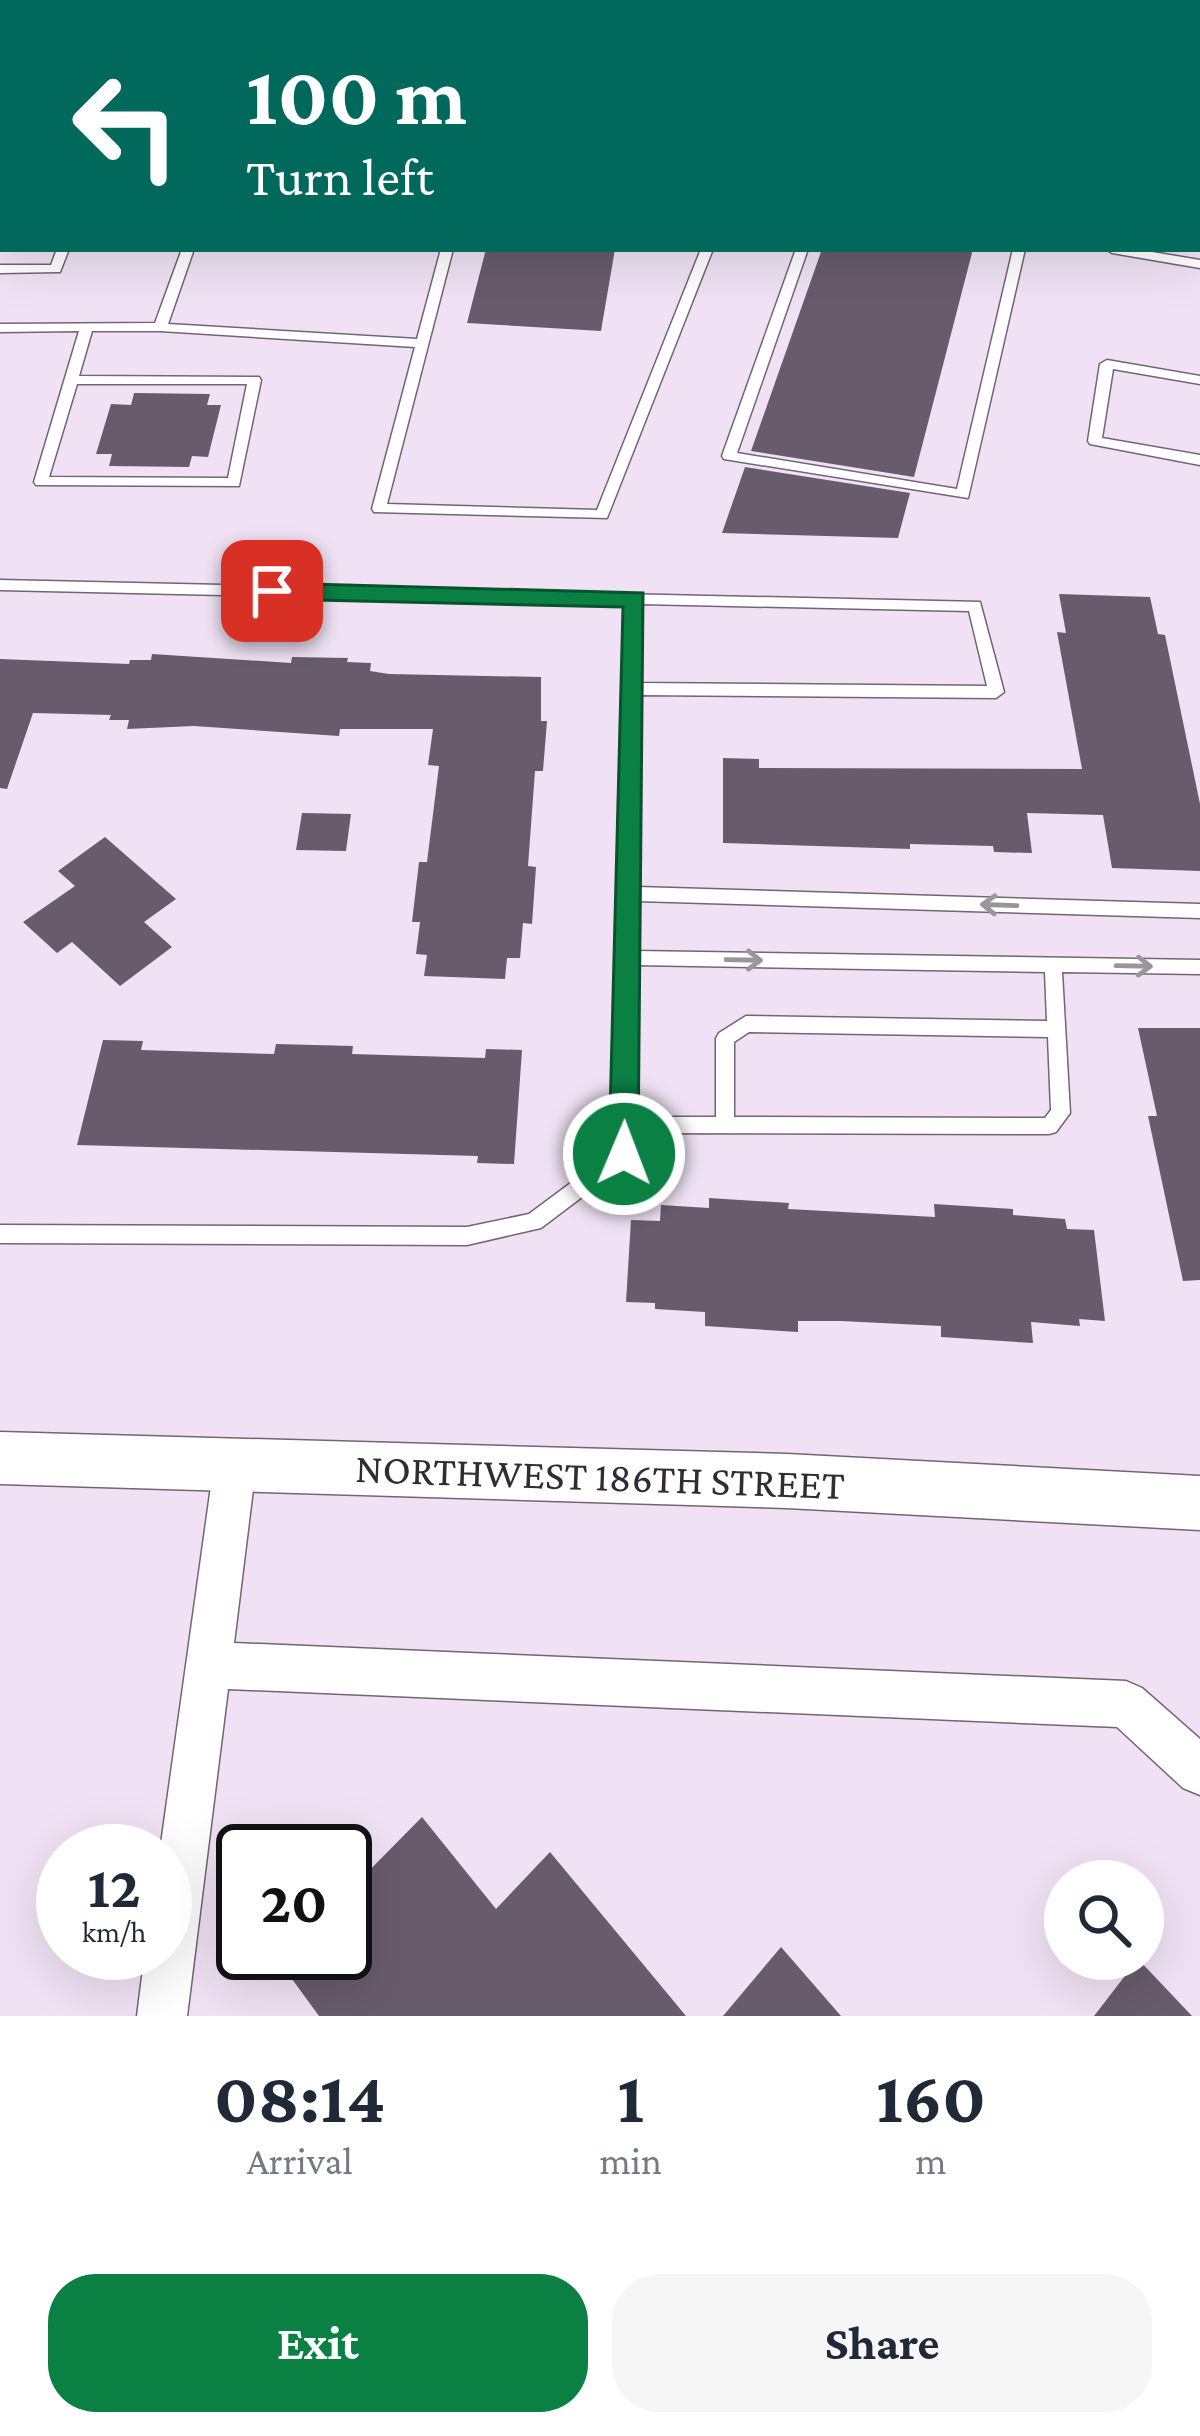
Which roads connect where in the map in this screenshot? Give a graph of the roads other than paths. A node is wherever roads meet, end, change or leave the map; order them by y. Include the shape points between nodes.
1 (1200, 18) edge
2 (1200, 28) edge
3 (62, 252) edge
4 (187, 252) edge
5 (446, 252) edge
6 (706, 252) edge
7 (801, 252) edge
8 (1018, 252) edge
9 (1130, 252) edge
10 (1200, 264) edge
11 (0, 269) edge
12 (87, 327) junction
13 (160, 327) junction
14 (0, 328) edge
15 (420, 343) junction
16 (71, 380) junction
17 (1200, 380) edge
18 (1200, 460) edge
19 (0, 585) edge
20 (634, 599) junction
21 (633, 689) junction
22 (629, 894) junction
23 (1200, 911) edge
24 (627, 958) junction
25 (1053, 965) junction
26 (1200, 967) edge
27 (1057, 1029) junction
28 (625, 1125) junction
29 (725, 1126) junction
30 (0, 1234) edge
31 (0, 1458) edge
32 (235, 1465) junction
33 (1200, 1503) edge
34 (208, 1665) junction
35 (1200, 1771) edge
36 (162, 2016) edge

1 - 2 lane
3 - 11 lane via 56,268
4 - 13 lane
5 - 15 lane
6 - 15 lane via 602,515 379,509
7 - 8 lane via 729,457 963,495
9 - 10 lane
12 - 13 lane
12 - 14 lane
12 - 16 lane
13 - 15 lane
16 - 16 lane via 41,482 234,483 254,380
17 - 18 lane via 1107,364 1096,441
19 - 20 lane
20 - 21 lane
20 - 21 lane via 975,607 996,692
21 - 22 lane
23 -> 22 lane
22 - 24 lane
24 -> 25 lane
24 - 28 lane
25 -> 26 lane
25 - 27 lane
27 - 29 lane via 746,1024 725,1038
27 - 29 lane via 1061,1112 1049,1126
28 - 29 lane
28 - 30 lane via 624,1154 590,1184 534,1222 467,1236
31 - 32 street, NORTHWEST 186TH STREET
32 - 33 street, NORTHWEST 186TH STREET
32 - 34 street
34 - 35 street via 1126,1704
34 - 36 street

